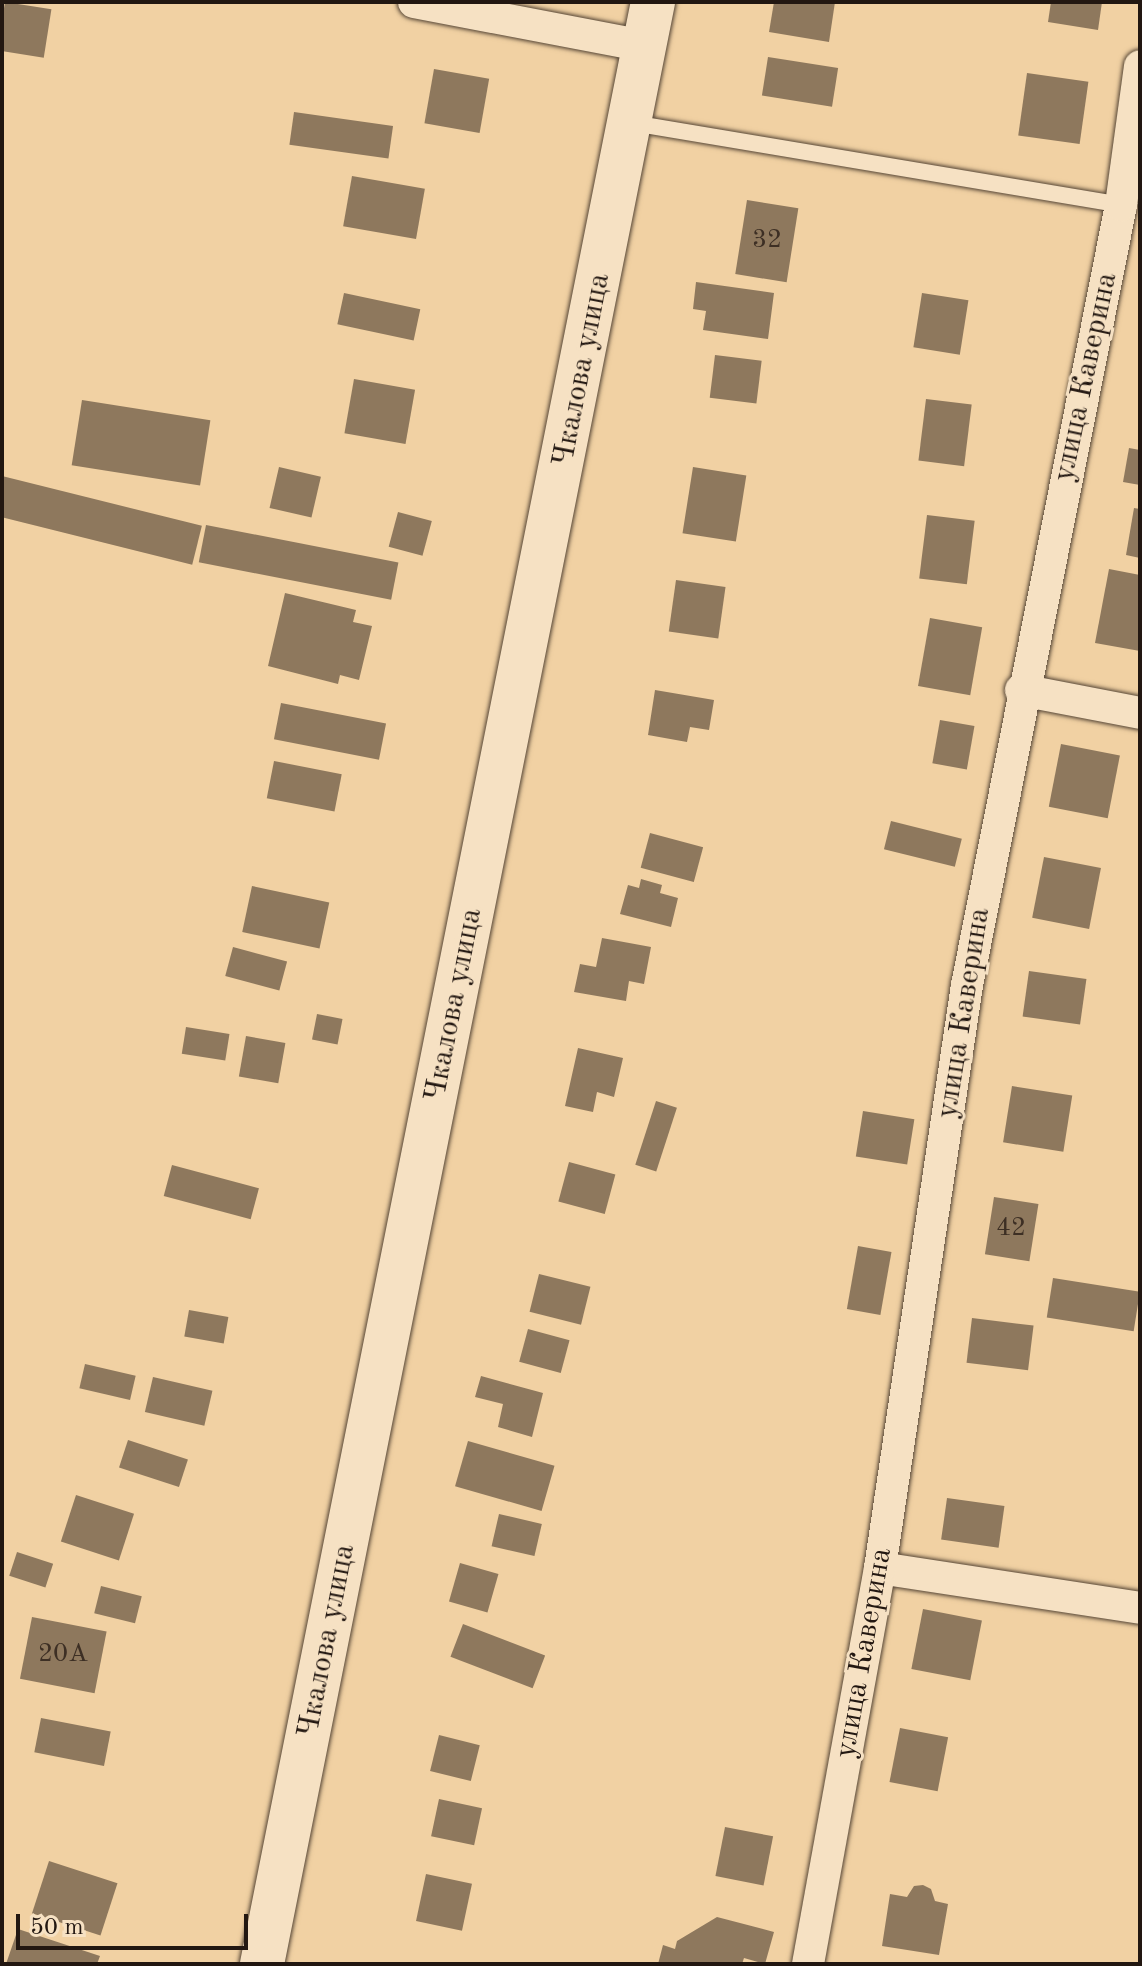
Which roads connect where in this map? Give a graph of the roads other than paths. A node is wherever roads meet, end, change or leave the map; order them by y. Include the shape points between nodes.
1 (414, 2) edge
2 (653, 2) edge
3 (644, 46) junction
4 (1140, 66) edge
5 (632, 123) junction
6 (1121, 205) junction
7 (1021, 690) junction
8 (1140, 713) edge
9 (880, 1568) junction
10 (1140, 1608) edge
11 (262, 1964) edge
12 (808, 1964) edge

1 - 3 street
2 - 3 main road, Чкалова улица
3 - 5 main road, Чкалова улица
4 - 6 street, улица Каверина
5 - 6 lane
5 - 11 main road, Чкалова улица
6 - 7 street, улица Каверина
7 - 8 street
7 - 9 street, улица Каверина via 967,985
9 - 10 street
9 - 12 street, улица Каверина

